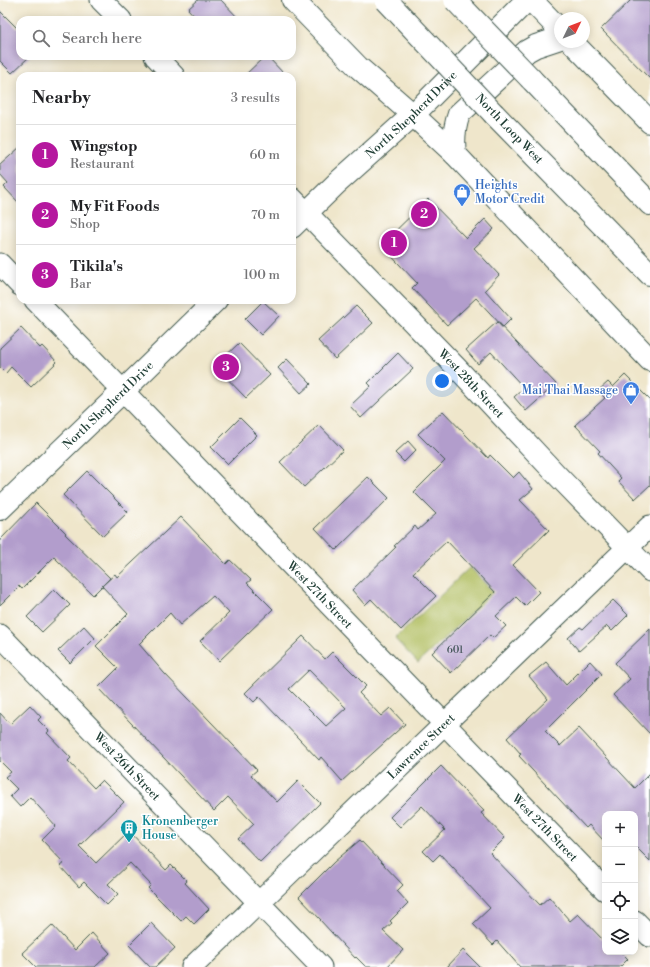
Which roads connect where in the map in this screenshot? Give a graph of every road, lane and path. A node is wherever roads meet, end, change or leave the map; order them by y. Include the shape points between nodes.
1 (101, 0) edge
2 (293, 0) edge
3 (386, 0) edge
4 (455, 0) edge
5 (527, 0) edge
6 (531, 0) edge
7 (117, 16) edge
8 (554, 24) edge
9 (554, 40) edge
10 (578, 48) edge
11 (159, 60) edge
12 (170, 72) edge
13 (413, 115) junction
14 (650, 122) edge
15 (455, 154) junction
16 (650, 204) edge
17 (297, 212) edge
18 (0, 264) edge
19 (648, 273) edge
20 (16, 281) edge
21 (39, 304) edge
22 (212, 304) edge
23 (650, 360) edge
24 (123, 391) junction
25 (0, 509) edge
26 (650, 526) edge
27 (628, 548) junction
28 (650, 570) edge
29 (0, 635) edge
30 (445, 724) junction
31 (602, 887) edge
32 (259, 903) junction
33 (638, 924) edge
34 (650, 936) edge
35 (192, 967) edge
36 (321, 967) edge

1 - 7 street
2 - 13 main road via 358,67
3 - 19 main road, North Loop West, bridge
4 - 16 main road, bridge
5 - 13 main road, North Shepherd Drive
6 - 8 main road
9 - 15 main road via 527,51 458,114 453,136
10 - 14 main road
11 - 12 street
13 - 15 main road
13 - 17 main road, North Shepherd Drive
15 - 23 main road
17 - 27 street, West 28th Street via 456,367
18 - 20 street
21 - 24 street, West 27th Street
22 - 24 main road, North Shepherd Drive
24 - 25 main road, North Shepherd Drive
24 - 30 street, West 27th Street
26 - 27 street, Lawrence Street
27 - 28 street, West 28th Street
27 - 30 street, Lawrence Street
29 - 32 street, West 26th Street
30 - 31 street, West 27th Street
30 - 32 street, Lawrence Street
32 - 35 street, Lawrence Street
32 - 36 street, West 26th Street
33 - 34 street

